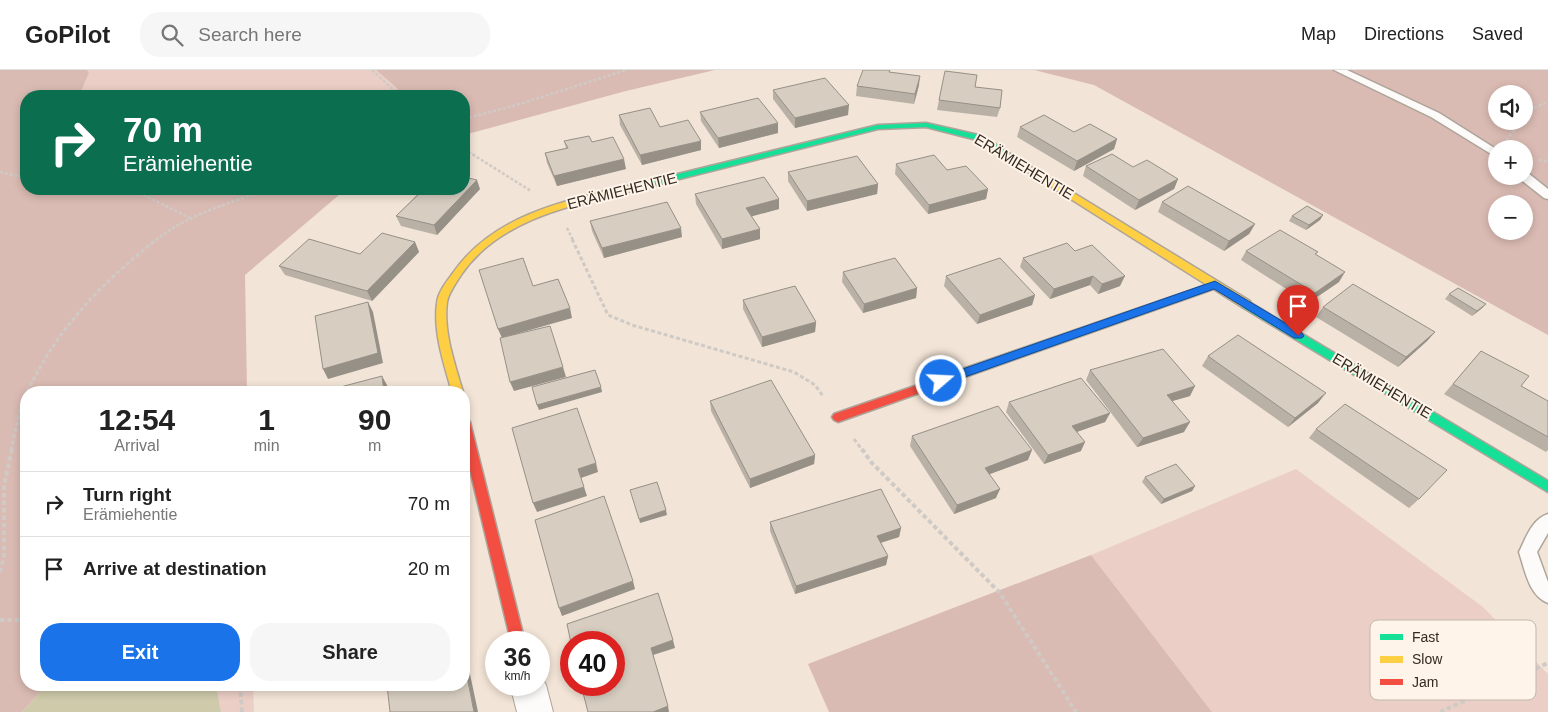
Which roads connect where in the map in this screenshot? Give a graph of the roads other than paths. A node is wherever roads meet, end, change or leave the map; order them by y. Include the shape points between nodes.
1 (1339, 70) edge
2 (1488, 149) edge
3 (1533, 183) edge
4 (1548, 195) edge
5 (1215, 285) junction
6 (456, 386) edge
7 (838, 417) road end
8 (470, 446) edge
9 (1548, 488) edge
10 (1548, 521) edge
11 (1548, 595) edge
12 (515, 631) edge
13 (530, 696) edge
14 (534, 712) edge

1 - 2 lane via 1435,115
3 - 4 lane
5 - 6 street, ERÄMIEHENTIE via 980,138 926,125 878,127 557,207 499,232 471,254 455,274 442,300 442,331
5 - 7 street
5 - 9 street, ERÄMIEHENTIE
8 - 12 street
10 - 11 lane via 1537,533 1528,552 1538,583
13 - 14 street

